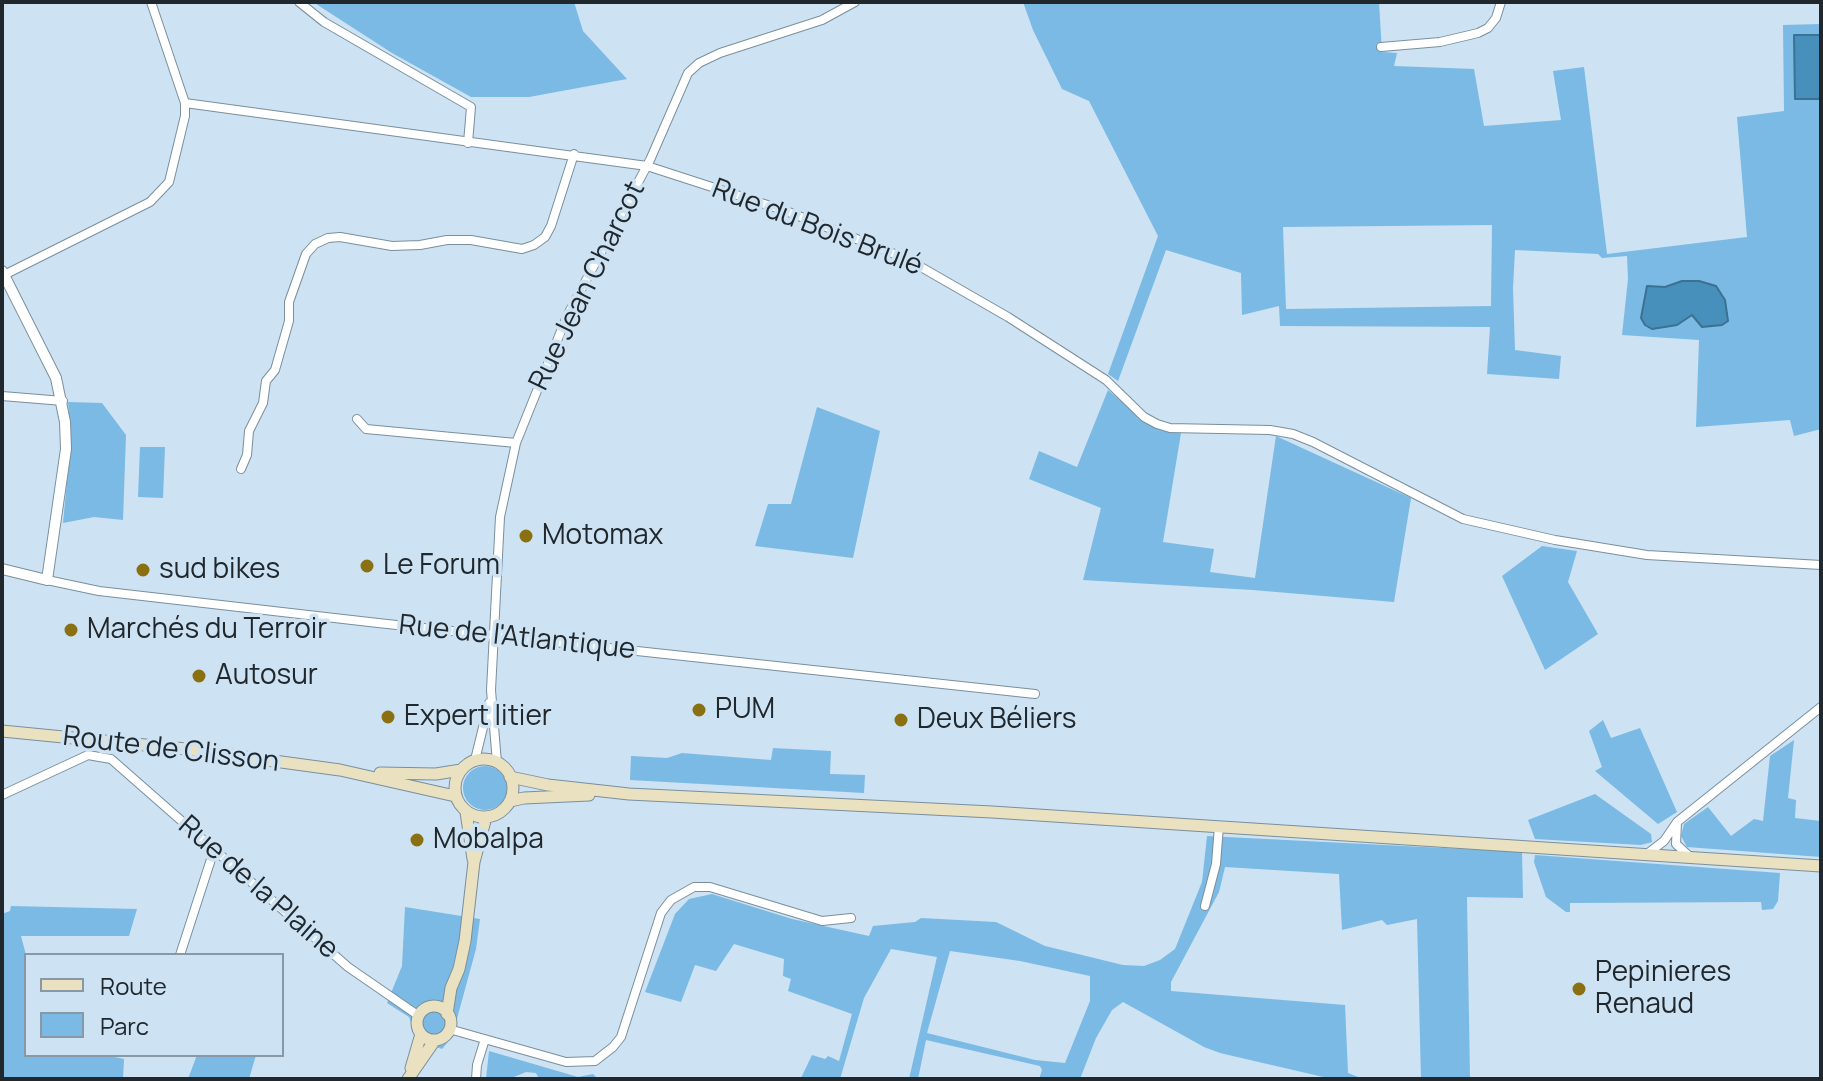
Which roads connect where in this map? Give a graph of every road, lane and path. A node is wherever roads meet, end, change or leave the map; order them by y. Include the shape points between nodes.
1 (151, 2) edge
2 (299, 2) edge
3 (855, 2) edge
4 (1501, 2) edge
5 (1381, 47) dead end
6 (185, 103) junction
7 (468, 143) junction
8 (574, 154) junction
9 (647, 166) junction
10 (3, 273) edge
11 (2, 396) edge
12 (63, 401) junction
13 (357, 419) dead end
14 (516, 443) junction
15 (241, 469) dead end
16 (1821, 565) edge
17 (2, 569) edge
18 (47, 580) junction
19 (494, 637) junction
20 (491, 690) junction
21 (1035, 694) dead end
22 (1821, 707) edge
23 (2, 731) edge
24 (475, 760) junction
25 (497, 763) junction
26 (340, 770) junction
27 (461, 770) junction
28 (510, 777) junction
29 (629, 794) junction
30 (2, 795) edge
31 (455, 796) junction
32 (510, 801) junction
33 (466, 812) junction
34 (486, 817) junction
35 (1677, 822) junction
36 (1219, 826) junction
37 (214, 850) junction
38 (1647, 854) junction
39 (1689, 857) junction
40 (474, 862) junction
41 (1821, 866) edge
42 (1205, 906) dead end
43 (851, 918) dead end
44 (181, 953) edge
45 (451, 988) junction
46 (432, 1007) junction
47 (447, 1014) junction
48 (419, 1016) junction
49 (449, 1029) junction
50 (421, 1034) junction
51 (485, 1039) junction
52 (435, 1040) junction
53 (407, 1079) edge
54 (476, 1079) edge

1 - 6 street
2 - 7 street via 324,22 471,107
3 - 9 street, Rue Jean Charcot via 822,20 699,63 688,73
4 - 5 street via 1488,28 1440,42
6 - 7 street, Rue du Bois Brulé
6 - 10 street via 169,182 161,192
7 - 8 street, Rue du Bois Brulé
8 - 9 street, Rue du Bois Brulé
8 - 15 street via 551,226 534,245 522,249 447,240 392,246 340,237 315,244 306,254 289,302 275,370 266,381
9 - 14 street, Rue Jean Charcot via 567,316
9 - 16 street, Rue du Bois Brulé via 786,211 907,259 1106,380 1157,424 1293,434 1463,519 1555,540 1647,555
10 - 12 street
11 - 12 street
12 - 18 street via 66,449
13 - 14 street via 366,429
14 - 19 street, Rue Jean Charcot via 500,517
17 - 18 street, Rue de l'Atlantique
18 - 19 street, Rue de l'Atlantique via 99,591
19 - 20 street, Rue Jean Charcot
19 - 21 street, Rue de l'Atlantique
20 - 24 street, Rue Jean Charcot
20 - 25 street, Rue Jean Charcot
22 - 35 street
23 - 26 main road, Route de Clisson
24 - 25 main road
24 - 27 main road
25 - 28 main road
26 - 27 main road, Route de Clisson
26 - 31 main road, Route de Clisson
27 - 31 main road
28 - 29 main road
28 - 32 main road
29 - 32 main road
29 - 36 main road
30 - 37 street, Rue de la Plaine via 88,755 100,755
31 - 33 main road
32 - 34 main road
33 - 34 main road
33 - 40 main road
34 - 40 main road
35 - 38 street
35 - 39 street via 1676,844
36 - 38 main road
36 - 42 street
37 - 44 street
37 - 48 street, Rue de la Plaine via 348,967
38 - 39 main road
39 - 41 main road
40 - 45 main road via 465,941
43 - 51 street via 822,921 710,887 694,887 671,900 661,913 621,1037 603,1056 572,1063
45 - 46 main road
45 - 47 main road
46 - 47 main road
46 - 48 main road
47 - 49 main road
48 - 50 main road
49 - 51 street
49 - 52 main road
50 - 52 main road
50 - 53 main road
51 - 54 street
52 - 53 main road

